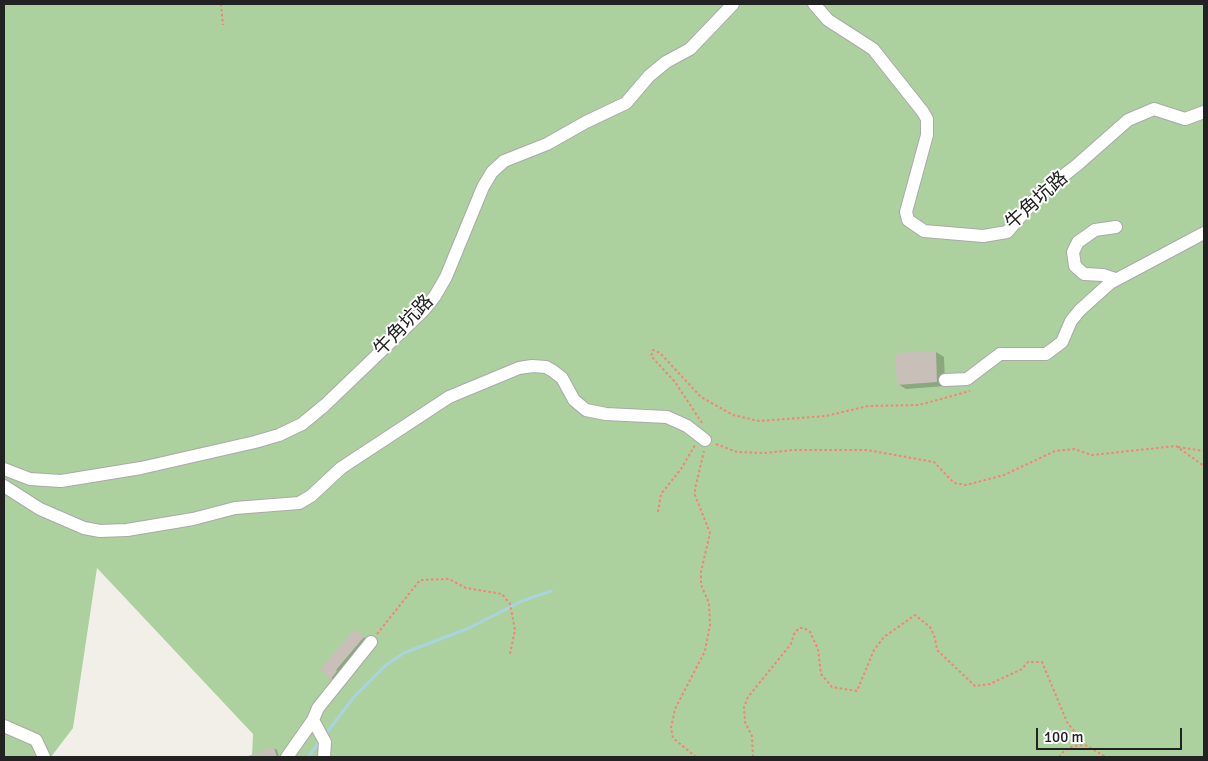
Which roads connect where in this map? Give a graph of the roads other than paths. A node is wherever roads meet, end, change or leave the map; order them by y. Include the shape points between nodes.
1 (734, 4) edge
2 (814, 4) edge
3 (1204, 112) edge
4 (1116, 227) dead end
5 (1204, 233) edge
6 (1115, 279) junction
7 (945, 380) dead end
8 (704, 435) road end
9 (4, 469) edge
10 (4, 486) edge
11 (371, 642) road end
12 (313, 720) junction
13 (4, 726) edge
14 (44, 757) edge
15 (287, 757) edge
16 (324, 757) edge

1 - 9 street, 牛角坑路 via 690,49 649,76 626,103 548,144 504,161 492,172 435,296 302,424 255,442 141,468 61,481 30,479
2 - 3 street, 牛角坑路 via 828,20 872,48 923,112 927,135 906,212 908,220 924,231 983,236 1007,232 1040,194 1128,120 1154,109 1185,119
4 - 6 street via 1095,230 1078,242 1073,252 1075,266 1084,274
5 - 6 street
6 - 7 street via 1080,310 1062,342 1050,352 1036,356 1000,354 967,379
8 - 10 street via 668,417 586,410 574,400 562,378 546,367 532,366 519,368 449,397 341,468 300,504 234,508 193,519 100,531 84,528 40,509
11 - 12 street via 318,708
12 - 15 street
12 - 16 street via 325,742
13 - 14 street via 36,740

